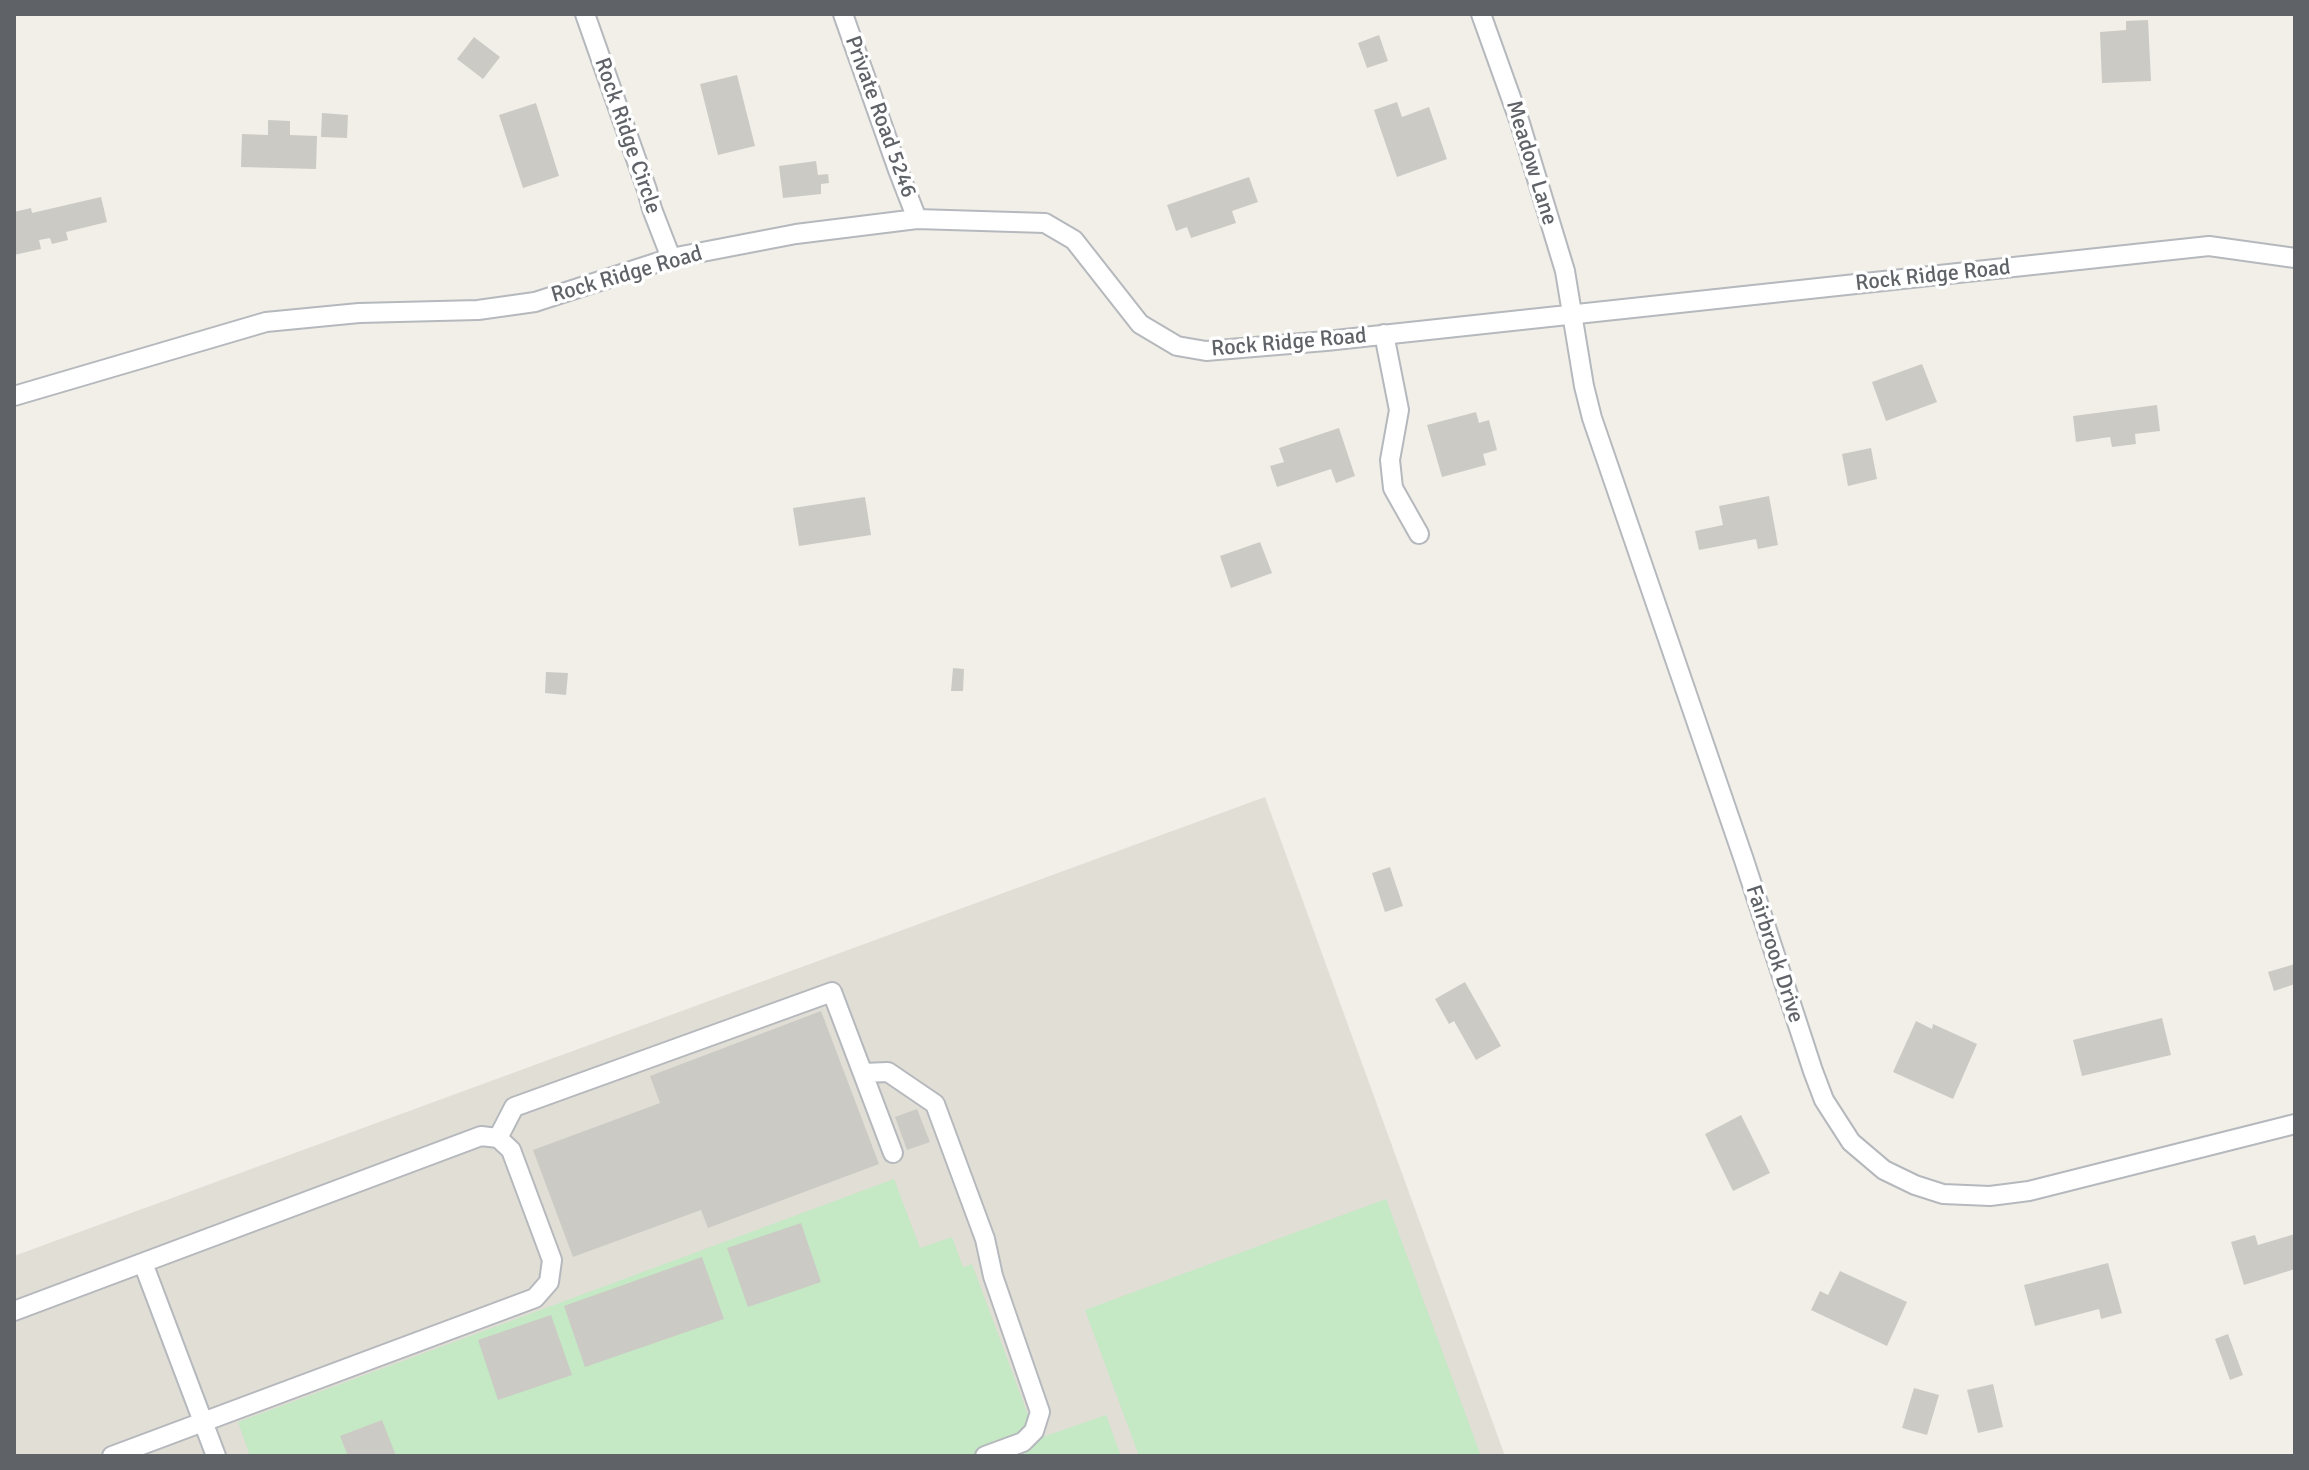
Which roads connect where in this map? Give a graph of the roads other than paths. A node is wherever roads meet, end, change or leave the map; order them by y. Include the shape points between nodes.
1 (585, 14) edge
2 (843, 14) edge
3 (1481, 14) edge
4 (917, 219) junction
5 (671, 258) junction
6 (2295, 258) edge
7 (1573, 314) junction
8 (1384, 334) junction
9 (14, 396) edge
10 (1419, 534) dead end
11 (863, 1073) junction
12 (2295, 1124) edge
13 (498, 1138) junction
14 (893, 1153) dead end
15 (143, 1263) junction
16 (14, 1311) edge
17 (203, 1422) junction
18 (112, 1456) edge
19 (216, 1456) edge
20 (985, 1456) edge

1 - 5 street, Rock Ridge Circle
2 - 4 street, Private Road 5246
3 - 7 street, Meadow Lane via 1519,120
4 - 5 street, Rock Ridge Road via 796,234
4 - 8 street, Rock Ridge Road via 1045,223 1074,240 1140,324 1177,346 1206,351
5 - 9 street, Rock Ridge Road via 535,302 266,322
6 - 7 street, Rock Ridge Road via 2209,246
7 - 8 street, Rock Ridge Road
7 - 12 street, Fairbrook Drive via 1592,418 1813,1071 1851,1142 1884,1170 1915,1185 1943,1194 1990,1196 2029,1191
8 - 10 street via 1399,410 1390,460 1393,488
11 - 13 street via 832,992 514,1107
11 - 14 street
11 - 20 street via 888,1072 935,1104 985,1239 1040,1412 1034,1431 1023,1442
13 - 15 street via 481,1136
13 - 17 street via 511,1150 552,1260 543,1291
15 - 16 street
15 - 17 street
17 - 18 street
17 - 19 street

